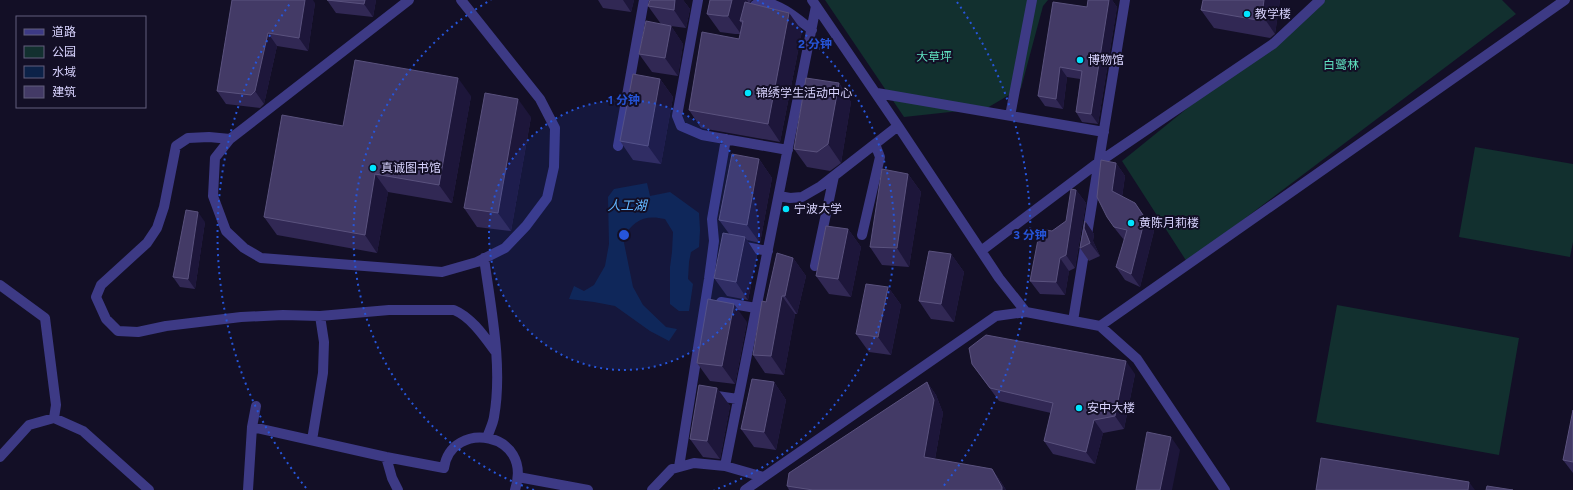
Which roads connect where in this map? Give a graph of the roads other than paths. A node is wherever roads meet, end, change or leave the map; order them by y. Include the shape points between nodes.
1 (409, 0) edge
2 (461, 0) edge
3 (644, 0) edge
4 (698, 0) edge
5 (1032, 0) edge
6 (1040, 0) edge
7 (1125, 0) edge
8 (1320, 0) edge
9 (1564, 0) edge
10 (814, 3) edge
11 (1027, 24) junction
12 (749, 28) edge
13 (812, 30) junction
14 (876, 93) junction
15 (1010, 116) junction
16 (898, 126) junction
17 (1104, 132) junction
18 (230, 139) junction
19 (726, 139) junction
20 (876, 144) junction
21 (618, 146) dead end
22 (788, 150) junction
23 (1099, 162) junction
24 (834, 176) junction
25 (778, 196) junction
26 (862, 235) dead end
27 (721, 243) junction
28 (768, 251) junction
29 (981, 251) junction
30 (484, 258) junction
31 (815, 266) dead end
32 (0, 285) edge
33 (705, 299) junction
34 (756, 308) junction
35 (1026, 312) junction
36 (320, 316) junction
37 (1073, 321) junction
38 (1100, 326) junction
39 (495, 350) junction
40 (691, 392) junction
41 (738, 399) junction
42 (256, 406) dead end
43 (54, 418) junction
44 (252, 427) junction
45 (487, 438) junction
46 (312, 440) junction
47 (0, 457) edge
48 (386, 457) junction
49 (725, 466) junction
50 (679, 467) junction
51 (518, 477) junction
52 (763, 477) junction
53 (149, 490) edge
54 (248, 490) edge
55 (398, 490) edge
56 (515, 490) edge
57 (588, 490) edge
58 (652, 490) edge
59 (745, 490) edge
60 (1225, 490) edge

1 - 18 street
2 - 30 street via 540,99 555,128 554,167 546,198 526,226 505,248
3 - 21 street
4 - 19 street via 698,35 677,116 681,126 702,135
5 - 11 street
6 - 11 street
7 - 17 street
8 - 23 street via 1273,44
9 - 38 street
10 - 13 street
10 - 14 street
11 - 15 street
12 - 13 street via 755,5 762,1 787,10
13 - 22 street
14 - 15 street
14 - 16 street
15 - 17 street
16 - 20 street
16 - 29 street
17 - 23 street
18 - 30 street via 214,158 213,196 226,231 244,248 261,258 442,272
18 - 36 street via 188,138 176,146 164,207 157,228 147,243 102,285 96,297 106,319 118,331 138,332 241,317
19 - 22 street
19 - 27 street via 712,219
20 - 24 street
20 - 26 street via 880,157
22 - 25 street
23 - 29 street
23 - 37 street
24 - 25 street via 802,197
24 - 31 street
25 - 28 street
27 - 28 street
27 - 33 street
28 - 34 street
29 - 35 street
30 - 39 street
32 - 43 street via 45,318 55,392
33 - 34 street
33 - 40 street
34 - 41 street
35 - 37 street
35 - 52 street via 996,316
36 - 39 street via 389,310 454,310 461,313
36 - 46 street via 324,342 323,373
37 - 38 street
38 - 60 street via 1137,359
39 - 45 street via 497,393 494,419
40 - 41 street
40 - 50 street
41 - 49 street
42 - 44 street
43 - 47 street via 29,425
43 - 53 street via 83,431
44 - 46 street
44 - 54 street
45 - 48 street via 471,438 460,443 451,452 444,468
45 - 51 street via 506,446 514,456
46 - 48 street
48 - 55 street
49 - 50 street via 694,463
49 - 52 street
50 - 58 street via 672,469
51 - 56 street
51 - 57 street
52 - 59 street

